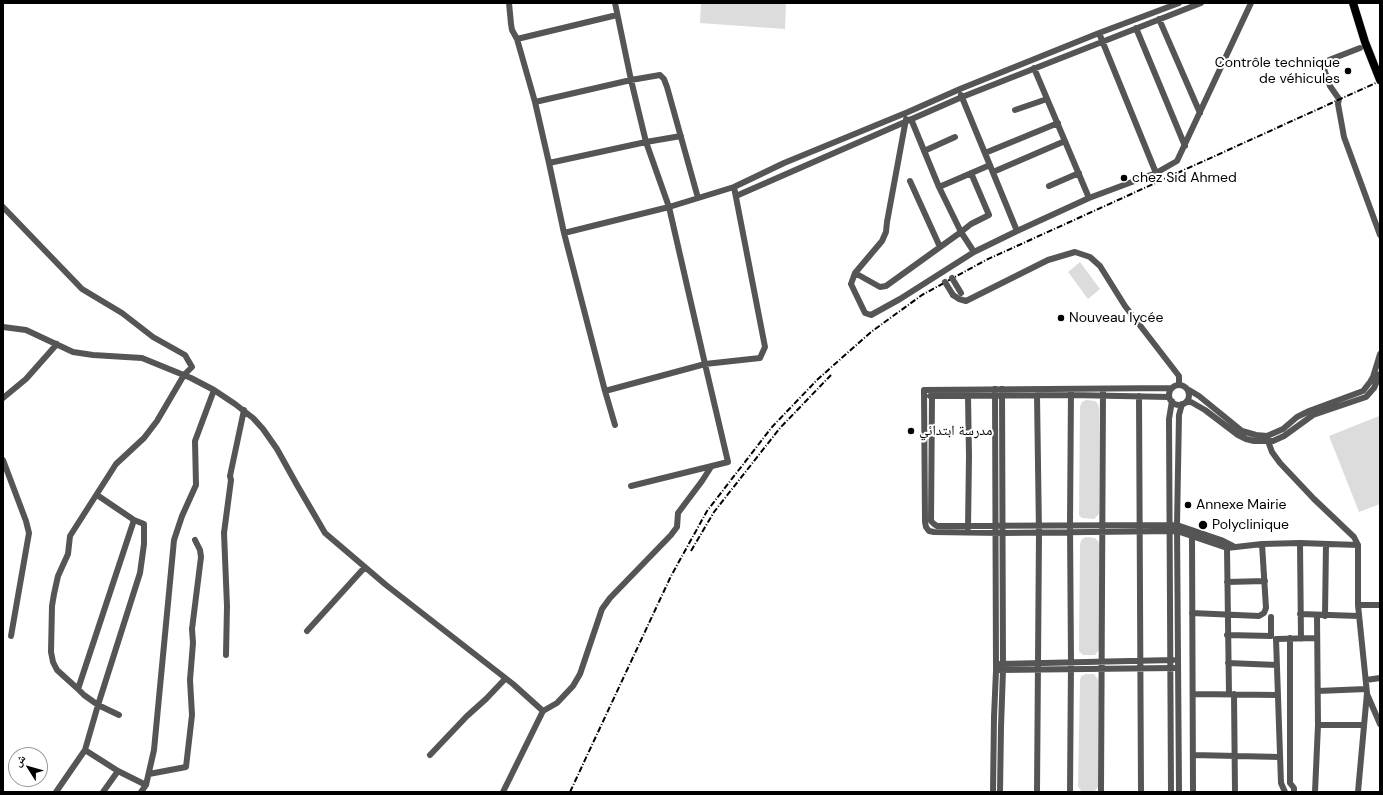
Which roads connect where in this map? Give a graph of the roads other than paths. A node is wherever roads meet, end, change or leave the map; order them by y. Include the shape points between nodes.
1 (509, 3) edge
2 (615, 3) edge
3 (1180, 3) edge
4 (1202, 3) edge
5 (1251, 3) edge
6 (1353, 3) edge
7 (1183, 10) junction
8 (617, 16) junction
9 (1159, 19) junction
10 (1136, 28) junction
11 (1099, 33) junction
12 (517, 39) junction
13 (1102, 42) junction
14 (1360, 48) dead end
15 (1034, 68) junction
16 (631, 80) junction
17 (1380, 80) edge
18 (960, 89) junction
19 (962, 97) junction
20 (1047, 99) junction
21 (535, 102) junction
22 (1015, 110) dead end
23 (908, 112) junction
24 (1200, 113) junction
25 (908, 120) junction
26 (1058, 124) junction
27 (681, 136) junction
28 (955, 137) dead end
29 (1065, 141) junction
30 (646, 142) junction
31 (1185, 146) junction
32 (924, 151) junction
33 (985, 153) junction
34 (549, 163) junction
35 (990, 165) junction
36 (993, 172) junction
37 (971, 173) junction
38 (1079, 173) junction
39 (1156, 173) junction
40 (910, 181) dead end
41 (1049, 186) dead end
42 (734, 187) junction
43 (939, 187) junction
44 (736, 196) junction
45 (698, 198) junction
46 (1089, 198) junction
47 (669, 206) junction
48 (3, 207) edge
49 (1017, 231) junction
50 (961, 232) junction
51 (564, 233) junction
52 (1380, 235) edge
53 (940, 247) junction
54 (974, 252) junction
55 (947, 269) junction
56 (855, 273) junction
57 (940, 273) junction
58 (972, 298) junction
59 (3, 327) edge
60 (57, 344) junction
61 (1380, 354) edge
62 (705, 364) junction
63 (1380, 374) edge
64 (184, 375) junction
65 (1179, 384) junction
66 (1002, 388) junction
67 (1172, 388) junction
68 (995, 389) junction
69 (1103, 389) junction
70 (214, 390) junction
71 (1189, 390) junction
72 (605, 391) junction
73 (1071, 392) junction
74 (1037, 395) junction
75 (932, 396) junction
76 (968, 396) junction
77 (995, 396) junction
78 (1002, 396) junction
79 (1102, 396) junction
80 (1139, 396) junction
81 (924, 397) junction
82 (3, 398) edge
83 (1170, 399) junction
84 (1184, 403) junction
85 (244, 410) junction
86 (615, 425) dead end
87 (1267, 438) junction
88 (3, 460) edge
89 (711, 467) junction
90 (631, 486) dead end
91 (97, 495) junction
92 (134, 520) junction
93 (968, 525) junction
94 (998, 525) junction
95 (1038, 525) junction
96 (1070, 525) junction
97 (1103, 525) junction
98 (1140, 525) junction
99 (1169, 528) junction
100 (1177, 528) junction
101 (1081, 532) junction
102 (1103, 532) junction
103 (1140, 532) junction
104 (968, 533) junction
105 (998, 533) junction
106 (1039, 533) junction
107 (1070, 533) junction
108 (1192, 536) junction
109 (195, 540) dead end
110 (1300, 543) junction
111 (1262, 544) junction
112 (1326, 544) junction
113 (1358, 545) junction
114 (1237, 547) junction
115 (1227, 548) junction
116 (365, 567) junction
117 (1265, 581) junction
118 (1227, 582) junction
119 (1358, 605) junction
120 (1380, 605) edge
121 (1192, 613) junction
122 (1228, 614) junction
123 (1300, 614) junction
124 (1316, 615) junction
125 (1325, 616) junction
126 (1359, 616) junction
127 (1271, 618) dead end
128 (307, 631) dead end
129 (1227, 635) junction
130 (11, 636) dead end
131 (1290, 638) junction
132 (1302, 638) junction
133 (1317, 638) junction
134 (226, 655) dead end
135 (1170, 660) junction
136 (1178, 660) junction
137 (1140, 661) junction
138 (1072, 662) junction
139 (1102, 662) junction
140 (1228, 663) junction
141 (1277, 665) junction
142 (1038, 666) junction
143 (1003, 667) junction
144 (1178, 667) junction
145 (995, 668) junction
146 (1140, 668) junction
147 (1170, 668) junction
148 (1071, 669) junction
149 (1102, 669) junction
150 (1380, 678) edge
151 (505, 679) junction
152 (1366, 680) junction
153 (78, 689) junction
154 (1318, 691) junction
155 (1366, 691) junction
156 (1193, 694) junction
157 (1231, 694) junction
158 (1278, 695) junction
159 (98, 705) junction
160 (542, 711) junction
161 (119, 715) dead end
162 (1380, 724) edge
163 (1318, 725) junction
164 (1364, 726) junction
165 (85, 750) junction
166 (430, 755) dead end
167 (1193, 755) junction
168 (1235, 755) junction
169 (1280, 757) junction
170 (118, 771) junction
171 (149, 774) junction
172 (146, 784) junction
173 (56, 792) edge
174 (103, 792) edge
175 (141, 792) edge
176 (503, 792) edge
177 (993, 792) edge
178 (1000, 792) edge
179 (1036, 792) edge
180 (1070, 792) edge
181 (1101, 792) edge
182 (1140, 792) edge
183 (1171, 792) edge
184 (1179, 792) edge
185 (1193, 792) edge
186 (1235, 792) edge
187 (1285, 792) edge
188 (1294, 792) edge
189 (1315, 792) edge
190 (1358, 792) edge

1 - 12 street via 512,30
2 - 8 street
3 - 7 street
3 - 11 street
4 - 7 street
5 - 24 street
6 - 17 main road
7 - 9 street
8 - 12 street
8 - 16 street
9 - 10 street
9 - 24 street
10 - 13 street
10 - 31 street
11 - 13 street
11 - 18 street
12 - 21 street
13 - 15 street
13 - 39 street
14 - 52 street via 1329,60 1324,69 1330,86 1339,99 1344,137
15 - 19 street
15 - 20 street
16 - 21 street
16 - 27 street via 660,76 664,79
16 - 30 street
18 - 19 street
18 - 23 street
19 - 25 street
19 - 33 street
20 - 22 street
20 - 26 street
21 - 34 street
23 - 25 street
23 - 42 street via 784,163
24 - 31 street
25 - 32 street
25 - 44 street
25 - 56 street via 886,232 882,241
26 - 29 street
26 - 33 street
27 - 30 street
27 - 45 street
28 - 32 street
29 - 36 street
29 - 38 street
30 - 34 street
30 - 47 street
31 - 39 street via 1177,161
32 - 43 street
33 - 35 street
34 - 51 street
35 - 36 street
35 - 37 street
36 - 49 street
37 - 43 street
37 - 50 street via 989,215
38 - 41 street
38 - 46 street
39 - 46 street
40 - 53 street
42 - 44 street
42 - 45 street
43 - 50 street
44 - 62 street via 765,347 760,358
45 - 47 street
46 - 49 street
47 - 51 street
47 - 62 street
48 - 64 street via 82,289 122,313 153,337 185,355 192,367
49 - 54 street
50 - 53 street
50 - 54 street
51 - 72 street
53 - 56 street via 886,286 880,287
54 - 55 street
55 - 57 street
55 - 58 street, bridge via 961,293
56 - 57 street via 852,284 865,313 871,315
57 - 58 street, bridge via 958,299 966,301
58 - 65 street via 1048,260 1075,252 1090,257 1100,266 1125,306 1179,376
59 - 60 street via 26,330
60 - 64 street via 73,352 142,358
60 - 82 street via 26,380
61 - 87 street via 1373,377 1363,390 1309,411
62 - 72 street
62 - 89 street via 728,462
63 - 87 street via 1374,388 1366,397 1313,415 1273,441
64 - 70 street
64 - 91 street via 157,421 144,438 116,464
65 - 67 street
65 - 71 street
66 - 68 street
66 - 73 street
66 - 78 street
67 - 69 street
67 - 83 street
68 - 77 street
68 - 81 street via 924,390
69 - 73 street
69 - 79 street
70 - 85 street
70 - 171 street via 195,441 196,485 174,540 154,750
71 - 84 street via 1189,396
71 - 87 street via 1242,431
72 - 86 street
73 - 74 street
73 - 79 street
73 - 96 street
74 - 78 street
74 - 95 street
75 - 76 street
75 - 81 street
75 - 93 street via 931,521 937,526
76 - 77 street
76 - 93 street
77 - 78 street
77 - 94 street
78 - 94 street
79 - 80 street
79 - 97 street
80 - 83 street
80 - 98 street
81 - 104 street via 926,527 934,532
83 - 84 street via 1176,404
83 - 99 street
84 - 87 street via 1191,402 1205,410 1246,439 1254,441
84 - 100 street via 1179,415
85 - 116 street via 263,429 277,449 325,533
85 - 134 street via 230,476 224,533
87 - 113 street via 1272,452 1280,463 1354,537
88 - 130 street via 29,533
89 - 90 street
89 - 160 street via 678,513 677,527 674,531 602,609 580,674 573,686 557,703
91 - 92 street
91 - 153 street via 70,536 68,554 58,576 52,606 53,662
92 - 153 street
92 - 159 street via 144,524 145,528 140,573
93 - 94 street
93 - 104 street
94 - 95 street
94 - 105 street
95 - 96 street
95 - 106 street
96 - 97 street
96 - 101 street
96 - 107 street
97 - 98 street
97 - 102 street
98 - 99 street
98 - 103 street
99 - 100 street
99 - 103 street
99 - 135 street
100 - 108 street
100 - 114 street
100 - 136 street
101 - 102 street
101 - 107 street
102 - 103 street
102 - 139 street
103 - 137 street
104 - 105 street
105 - 106 street
105 - 143 street
105 - 145 street
106 - 107 street
106 - 142 street
107 - 138 street
108 - 115 street
108 - 121 street
109 - 171 street via 201,557 192,629 192,715 186,767
110 - 111 street
110 - 112 street
110 - 123 street
111 - 114 street
111 - 117 street
112 - 113 street
112 - 125 street
113 - 119 street
114 - 115 street
115 - 118 street
116 - 128 street
116 - 151 street
117 - 118 street
117 - 122 street via 1264,614
118 - 122 street
119 - 120 street
119 - 126 street
121 - 122 street
121 - 156 street
122 - 129 street
123 - 124 street
123 - 132 street
124 - 125 street
124 - 133 street
125 - 126 street
126 - 152 street
127 - 129 street via 1271,636
129 - 140 street
131 - 132 street
131 - 141 street via 1276,639
131 - 188 street via 1290,783
132 - 133 street
133 - 154 street
135 - 136 street
135 - 137 street
135 - 147 street
136 - 144 street
137 - 139 street
137 - 146 street
138 - 139 street
138 - 142 street
138 - 148 street
139 - 149 street
140 - 141 street
140 - 157 street
141 - 158 street
142 - 143 street
142 - 148 street
142 - 179 street
143 - 145 street
143 - 178 street
144 - 147 street
144 - 184 street
145 - 177 street
146 - 147 street
146 - 149 street
146 - 182 street
147 - 183 street
148 - 149 street
148 - 180 street
149 - 181 street
150 - 152 street
151 - 160 street
151 - 166 street
152 - 155 street
153 - 159 street
154 - 155 street
154 - 163 street
155 - 162 street
155 - 164 street
156 - 157 street
156 - 167 street
157 - 158 street
157 - 168 street
158 - 169 street
159 - 161 street
159 - 165 street
160 - 176 street
163 - 164 street
163 - 189 street
164 - 190 street
165 - 170 street
165 - 173 street
167 - 168 street
167 - 185 street
168 - 169 street
168 - 186 street
169 - 187 street via 1280,783
170 - 172 street
170 - 174 street
171 - 172 street
172 - 175 street

